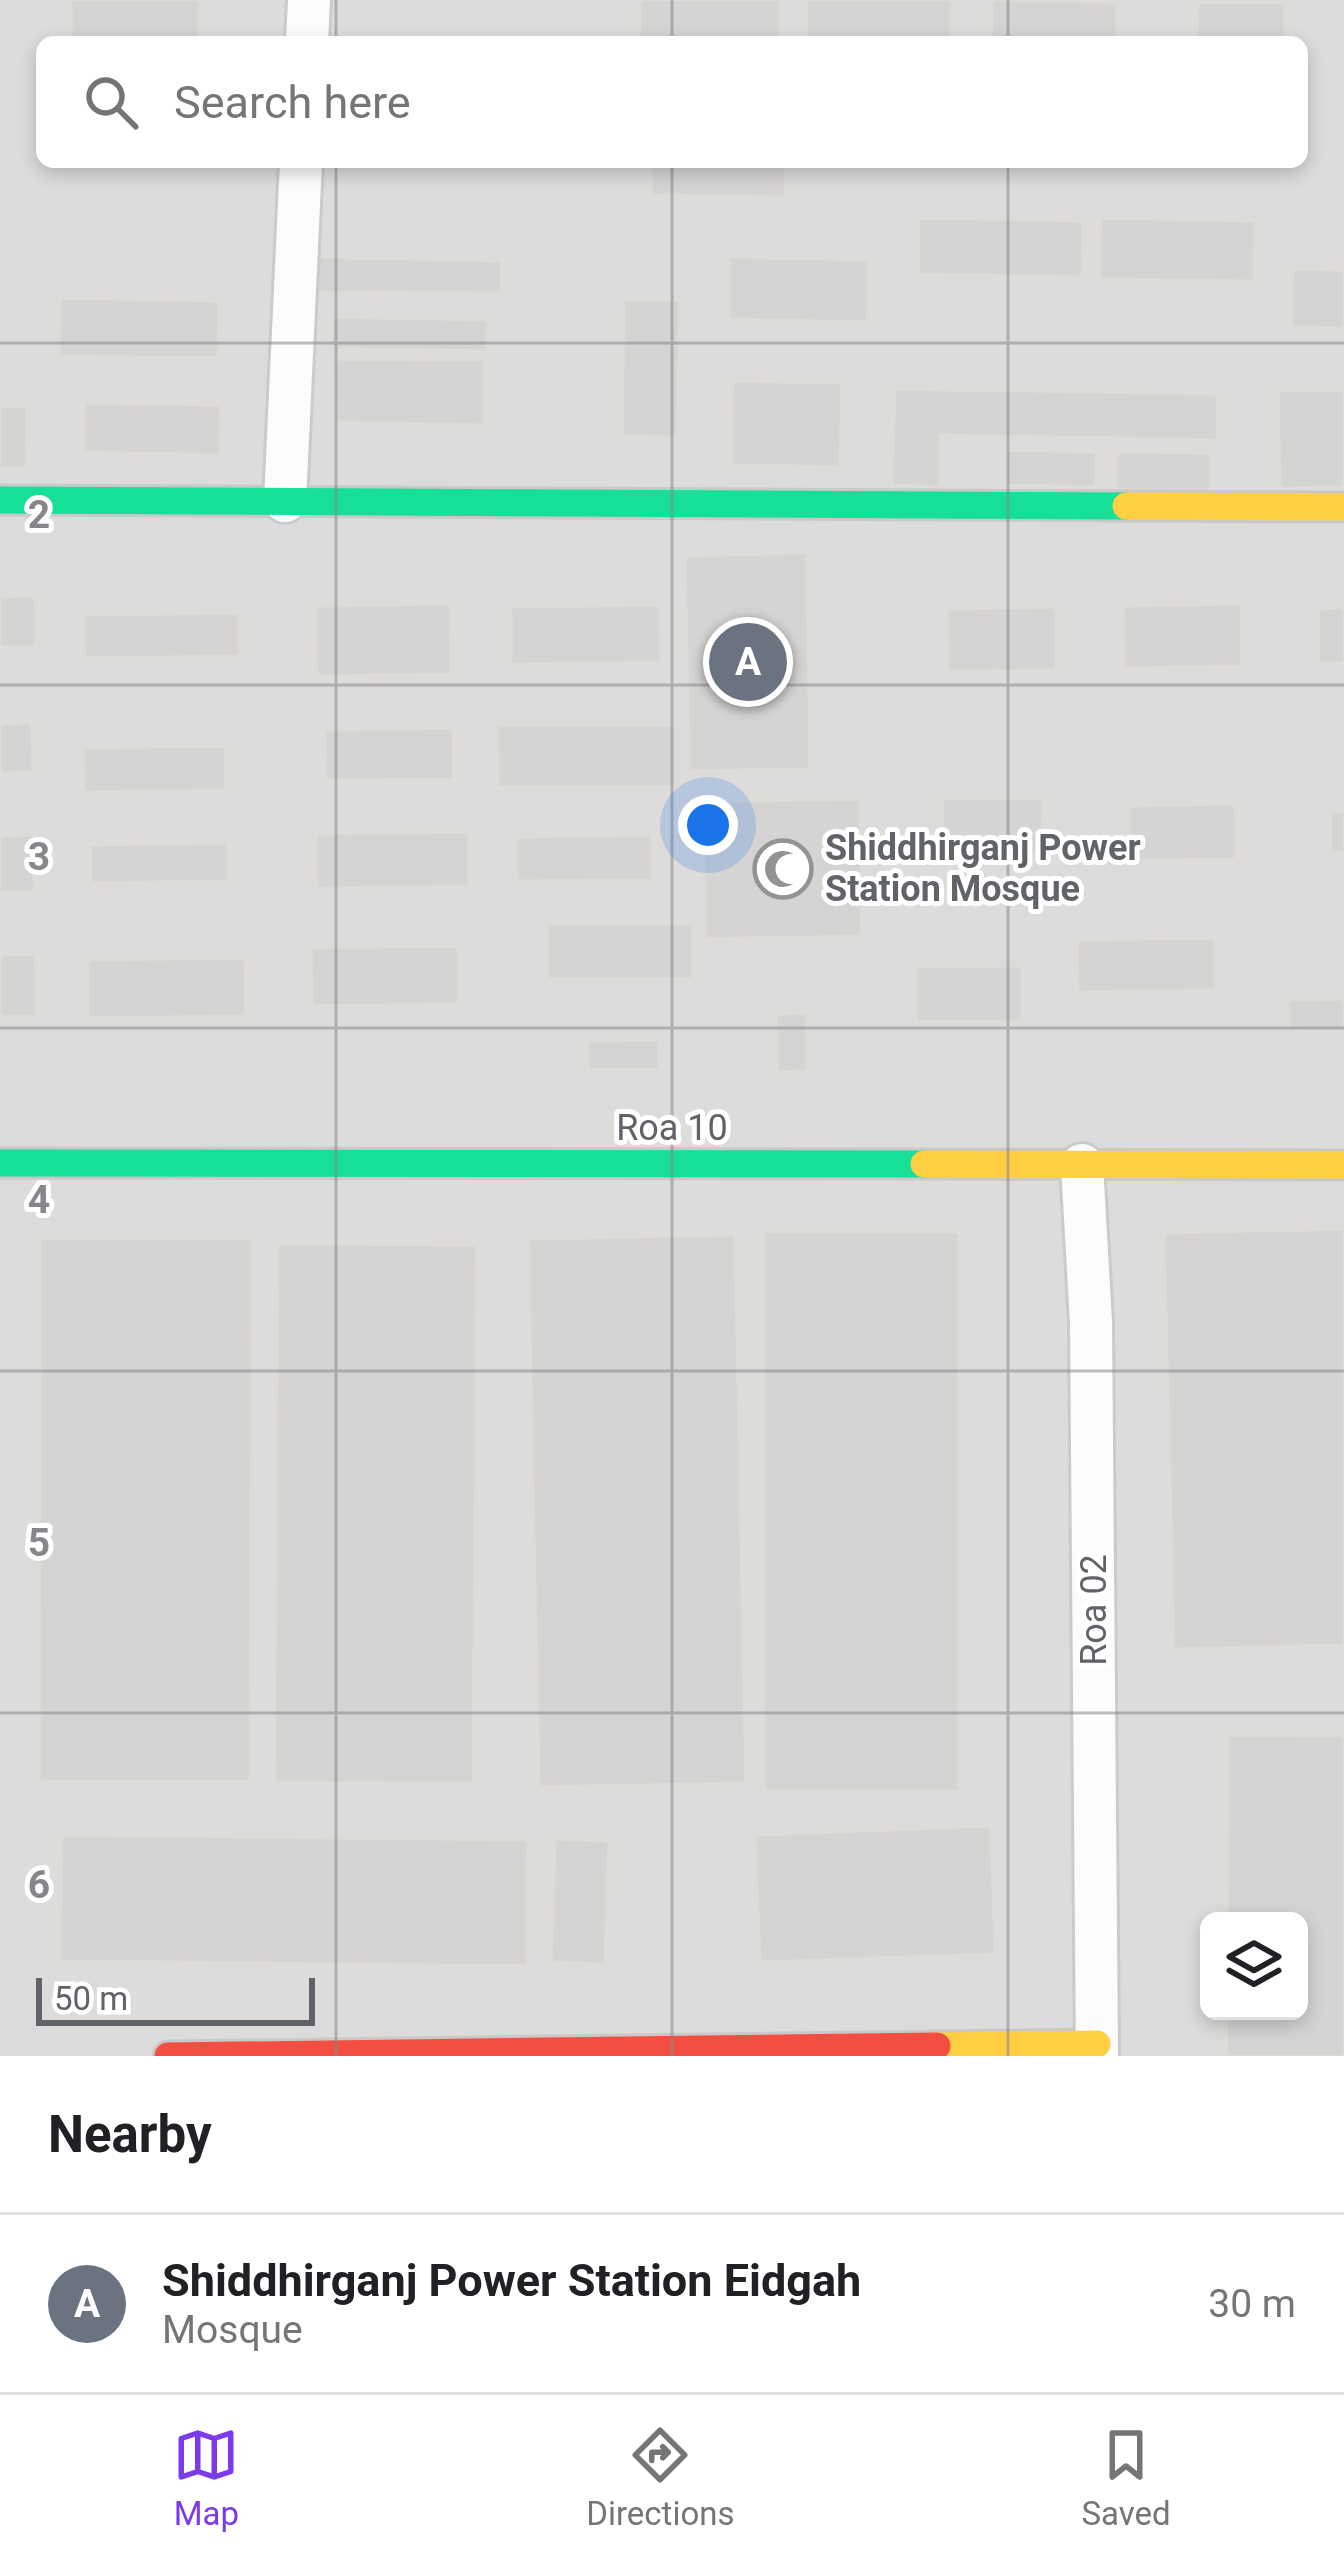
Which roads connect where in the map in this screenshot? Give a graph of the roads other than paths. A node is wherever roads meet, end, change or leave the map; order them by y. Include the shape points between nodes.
1 (309, 0) edge
2 (307, 36) edge
3 (302, 168) edge
4 (0, 500) edge
5 (285, 502) junction
6 (1344, 507) edge
7 (0, 1163) edge
8 (1082, 1165) junction
9 (1344, 1165) edge
10 (1097, 2050) edge
11 (168, 2056) edge

1 - 2 street
3 - 5 street
4 - 5 street
5 - 6 street
7 - 8 street, Roa 10
8 - 9 street, Roa 10
8 - 10 street, Roa 02 via 1091,1322
10 - 11 street

